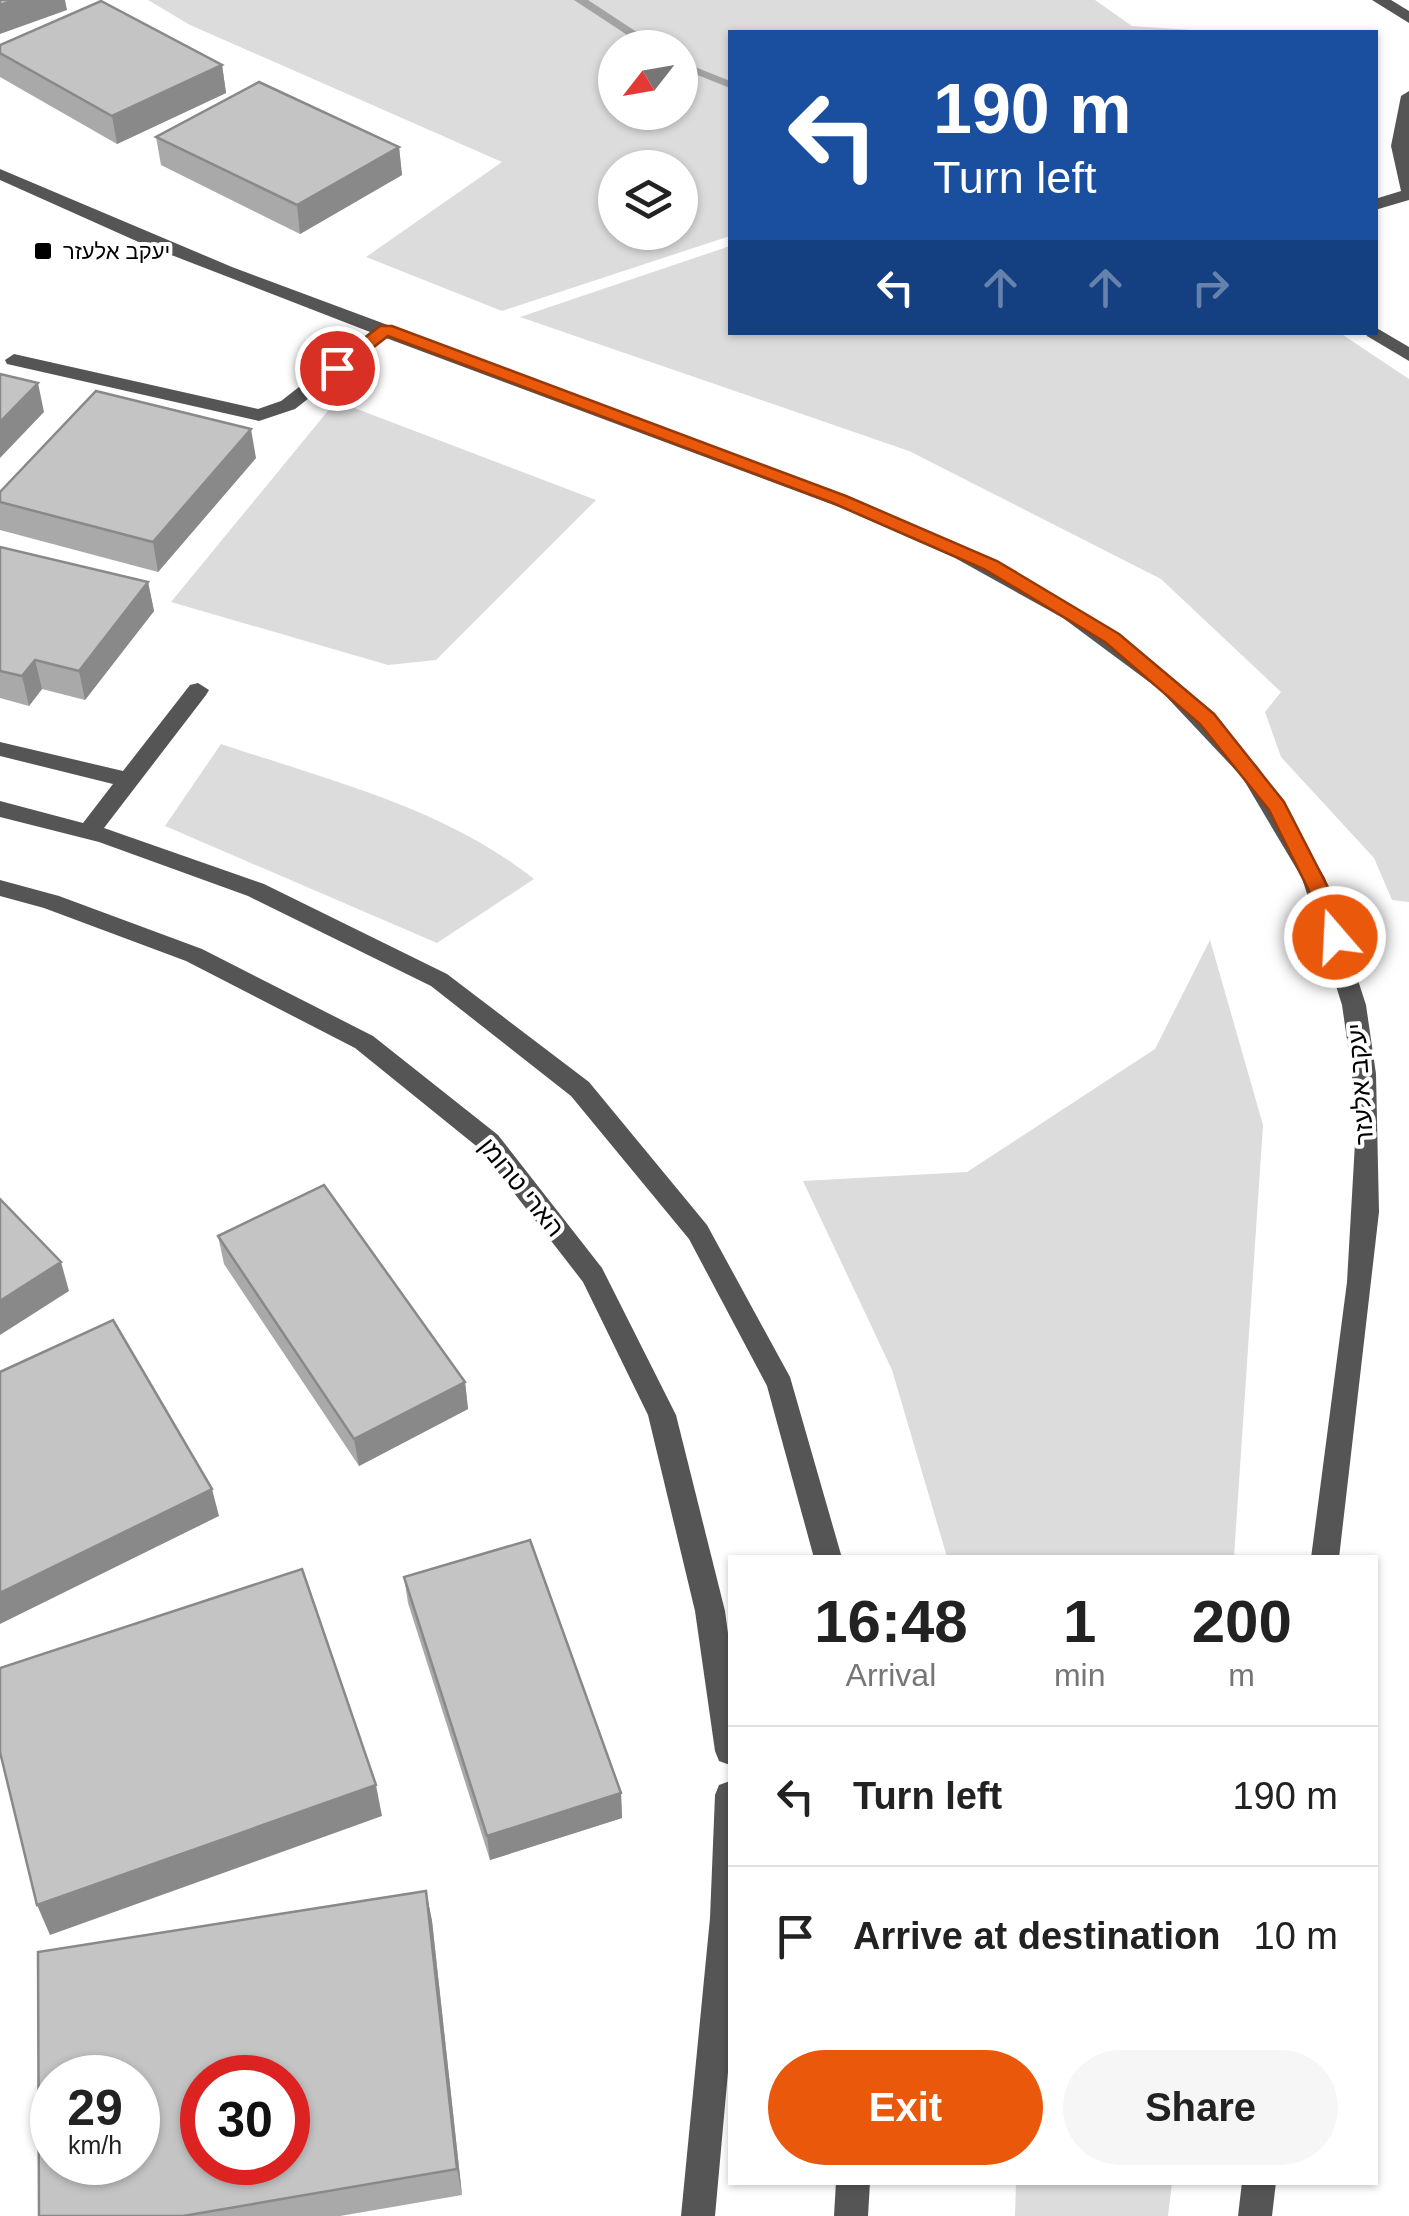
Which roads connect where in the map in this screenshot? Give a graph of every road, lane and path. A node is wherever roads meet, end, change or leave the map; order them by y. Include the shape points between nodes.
1 (1380, 0) edge
2 (1409, 18) edge
3 (1409, 96) edge
4 (0, 174) edge
5 (1409, 192) edge
6 (1378, 204) edge
7 (386, 330) junction
8 (1378, 335) edge
9 (1409, 356) edge
10 (14, 360) dead end
11 (198, 690) dead end
12 (0, 748) edge
13 (128, 780) junction
14 (0, 808) edge
15 (90, 831) junction
16 (0, 888) edge
17 (827, 1555) edge
18 (1325, 1555) edge
19 (728, 1737) edge
20 (728, 1856) edge
21 (853, 2185) edge
22 (1259, 2185) edge
23 (698, 2216) edge
24 (851, 2216) edge
25 (1255, 2216) edge

1 - 2 street
3 - 5 street via 1400,146
4 - 7 street, יעקב אלעזר via 142,238
5 - 6 street
7 - 10 street via 288,406 259,415
7 - 18 street, יעקב אלעזר via 840,500 991,565 1112,638 1207,719 1277,807 1326,903 1354,1005 1366,1112 1363,1242
8 - 9 street
11 - 13 street
12 - 13 street
13 - 15 street
14 - 15 street
15 - 17 street via 256,890 439,980 580,1089 698,1232 780,1384
16 - 19 street, הארי טרומן via 194,956 364,1042 489,1142 593,1275 662,1415 710,1611
20 - 23 street
21 - 24 street
22 - 25 street

